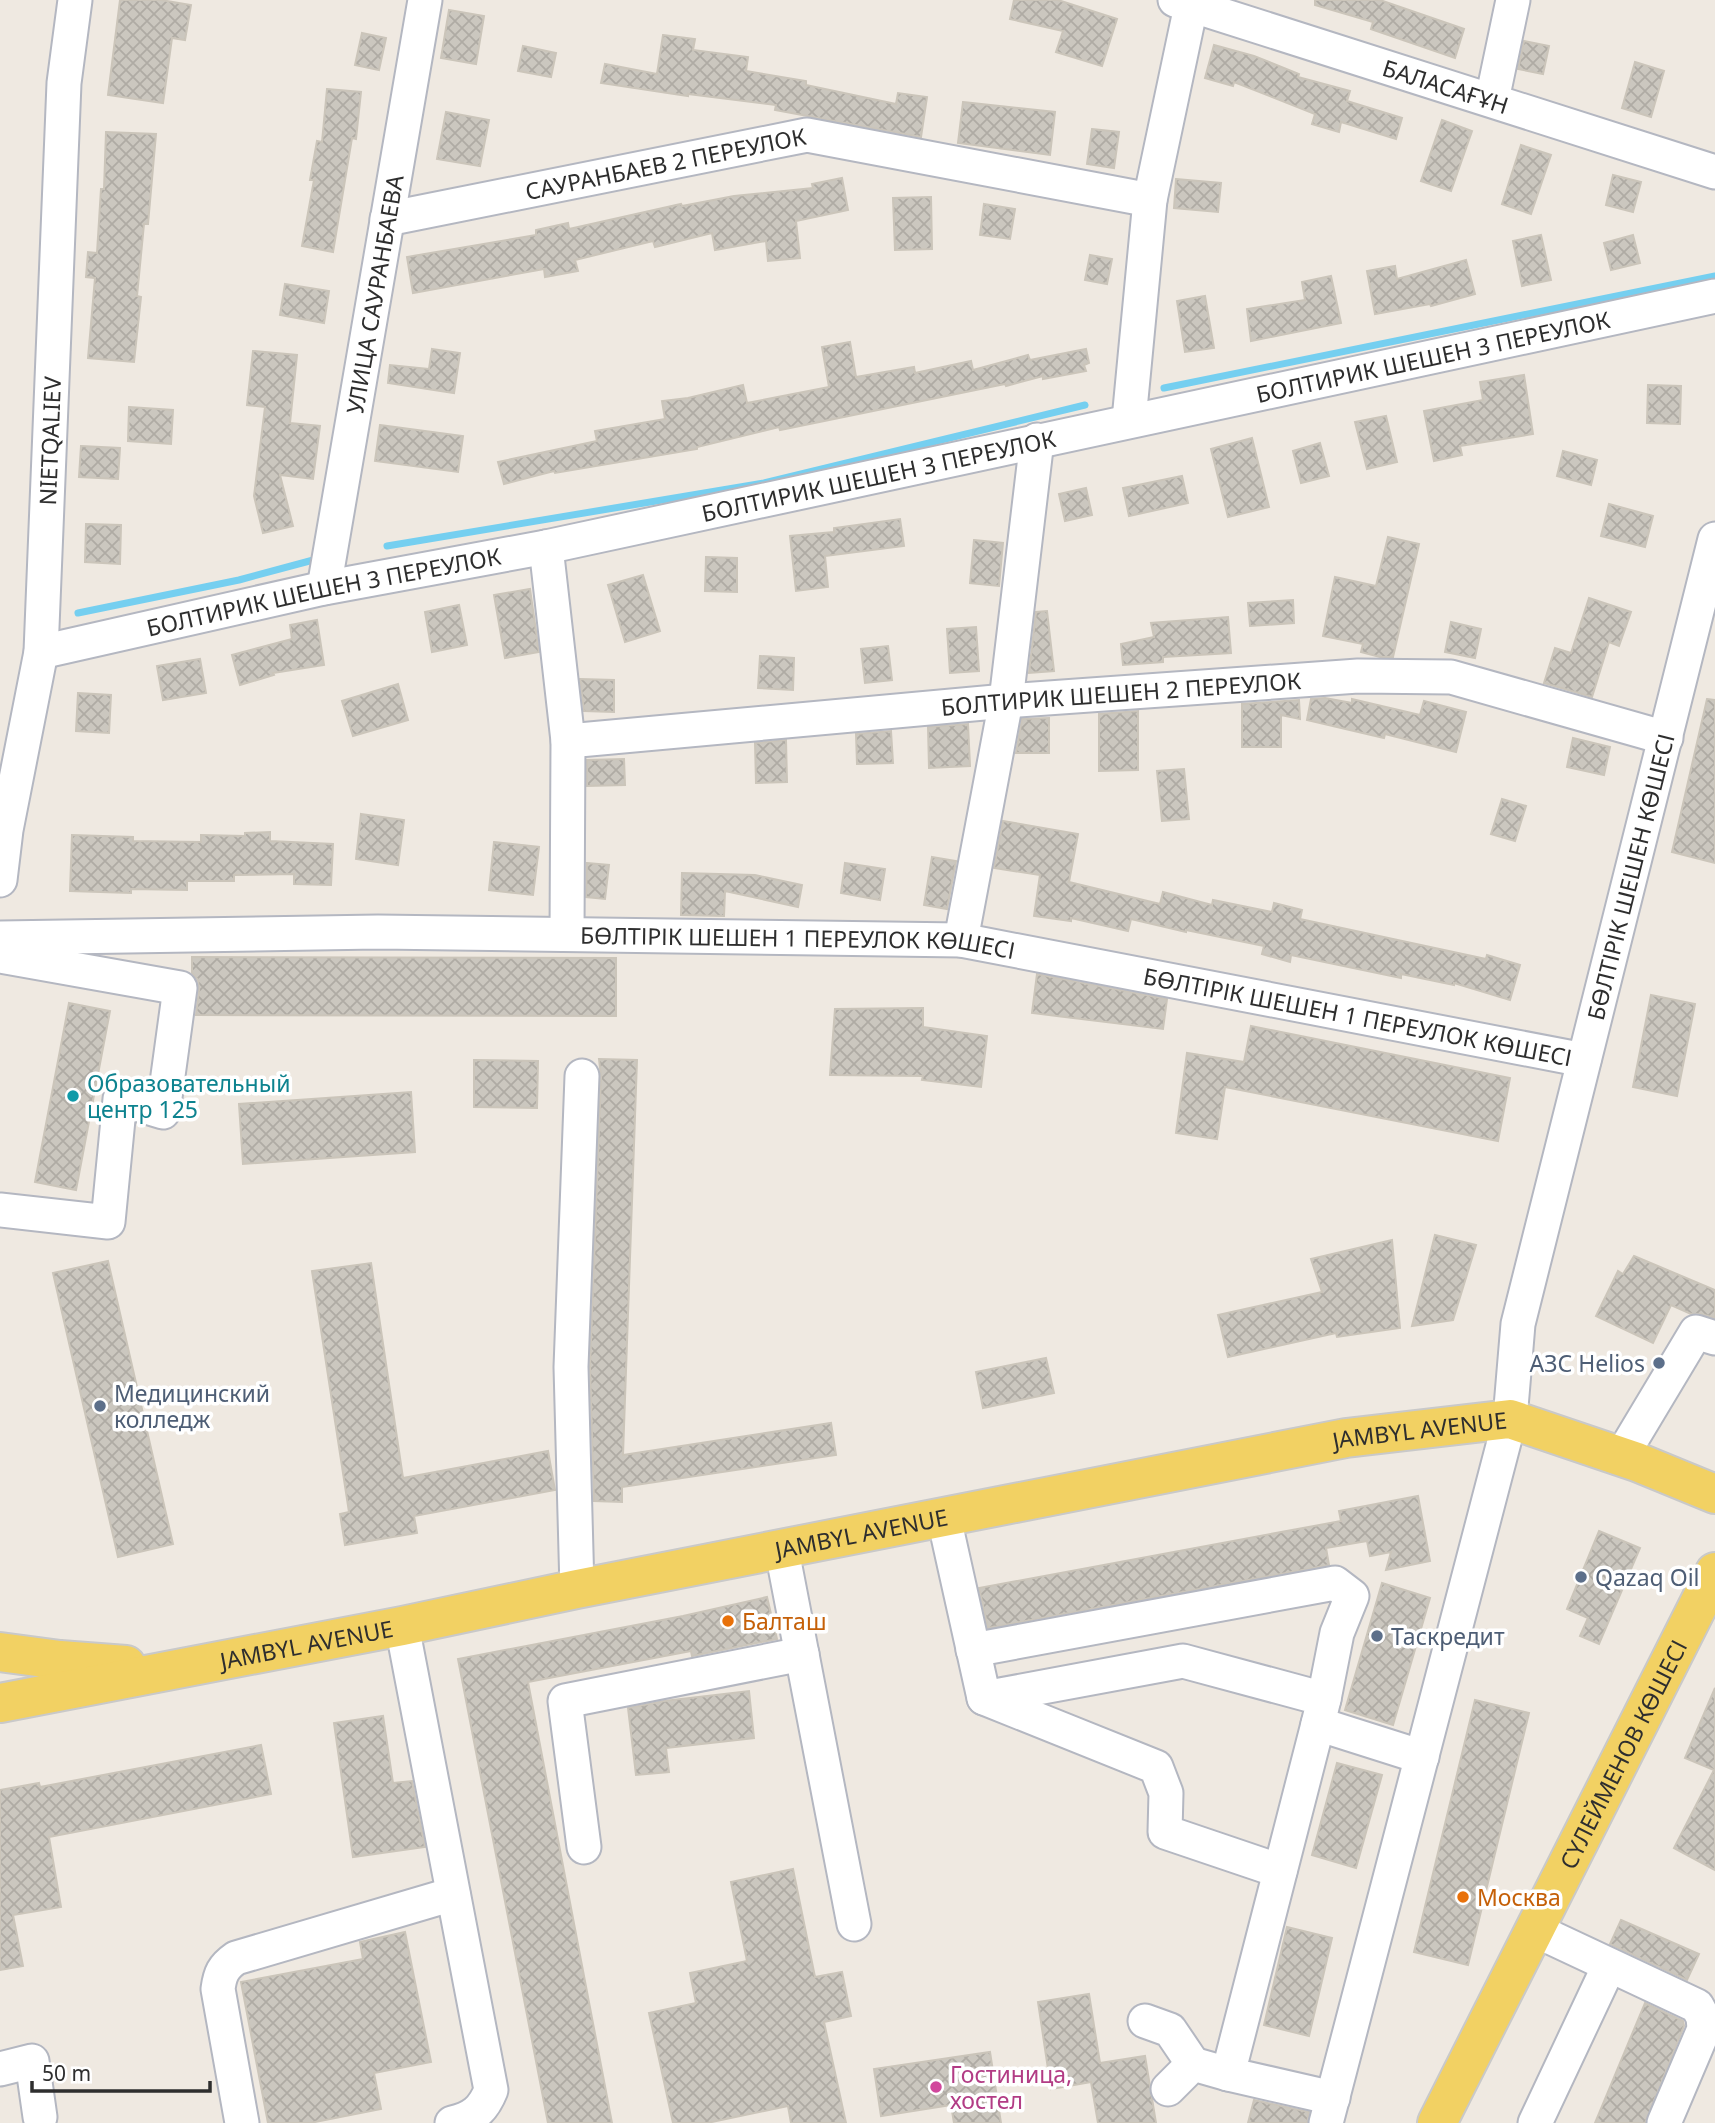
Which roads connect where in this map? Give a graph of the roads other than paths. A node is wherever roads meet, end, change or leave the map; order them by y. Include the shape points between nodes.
1 (75, 0) edge
2 (425, 0) edge
3 (1513, 0) edge
4 (1183, 3) edge
5 (1492, 100) junction
6 (1715, 172) edge
7 (1150, 200) junction
8 (387, 219) junction
9 (1715, 296) edge
10 (1129, 420) junction
11 (1037, 440) junction
12 (1715, 539) edge
13 (546, 547) junction
14 (324, 588) junction
15 (41, 652) junction
16 (1006, 701) junction
17 (1666, 738) junction
18 (568, 741) junction
19 (0, 880) edge
20 (567, 934) junction
21 (0, 938) edge
22 (961, 940) junction
23 (0, 957) edge
24 (1584, 1060) junction
25 (582, 1076) dead end
26 (0, 1210) edge
27 (1715, 1338) edge
28 (1510, 1419) junction
29 (1621, 1457) junction
30 (1715, 1494) edge
31 (944, 1518) junction
32 (782, 1550) junction
33 (1715, 1572) edge
34 (578, 1589) junction
35 (402, 1626) junction
36 (973, 1650) junction
37 (0, 1652) edge
38 (802, 1654) junction
39 (177, 1669) junction
40 (984, 1698) junction
41 (0, 1703) edge
42 (1321, 1712) junction
43 (1422, 1758) junction
44 (584, 1847) dead end
45 (1280, 1871) junction
46 (453, 1894) junction
47 (854, 1924) dead end
48 (1535, 1930) junction
49 (1609, 1966) junction
50 (1144, 2021) dead end
51 (1193, 2064) junction
52 (0, 2069) edge
53 (1228, 2074) junction
54 (1168, 2089) dead end
55 (1330, 2110) edge
56 (40, 2116) dead end
57 (242, 2123) edge
58 (452, 2123) edge
59 (1437, 2123) edge
60 (1535, 2123) edge
61 (1664, 2123) edge

1 - 15 street, NIETQALIEV via 64,83
2 - 8 street, УЛИЦА САУРАНБАЕВА
3 - 5 street
4 - 5 street, БАЛАСАҒҰН
4 - 7 street
5 - 6 street, БАЛАСАҒҰН
7 - 8 street, САУРАНБАЕВ 2 ПЕРЕУЛОК via 807,135
7 - 10 street
8 - 14 street, УЛИЦА САУРАНБАЕВА
9 - 10 street, БОЛТИРИК ШЕШЕН 3 ПЕРЕУЛОК
10 - 11 street, БОЛТИРИК ШЕШЕН 3 ПЕРЕУЛОК
11 - 13 street, БОЛТИРИК ШЕШЕН 3 ПЕРЕУЛОК
11 - 16 street
12 - 17 street, БӨЛТІРІК ШЕШЕН КӨШЕСІ
13 - 14 street, БОЛТИРИК ШЕШЕН 3 ПЕРЕУЛОК
13 - 18 street
14 - 15 street, БОЛТИРИК ШЕШЕН 3 ПЕРЕУЛОК
15 - 19 street, NIETQALIEV
16 - 17 street, БОЛТИРИК ШЕШЕН 2 ПЕРЕУЛОК via 1359,676 1451,677
16 - 18 street, БОЛТИРИК ШЕШЕН 2 ПЕРЕУЛОК
16 - 22 street
17 - 24 street, БӨЛТІРІК ШЕШЕН КӨШЕСІ
18 - 20 street
20 - 21 street, БӨЛТІРІК ШЕШЕН 1 ПЕРЕУЛОК КӨШЕСІ
20 - 22 street, БӨЛТІРІК ШЕШЕН 1 ПЕРЕУЛОК КӨШЕСІ
22 - 24 street, БӨЛТІРІК ШЕШЕН 1 ПЕРЕУЛОК КӨШЕСІ
23 - 26 street via 180,988 163,1112 120,1099 108,1222
24 - 28 street, БӨЛТІРІК ШЕШЕН КӨШЕСІ via 1518,1324
25 - 34 street via 571,1367
27 - 29 street via 1696,1332
28 - 29 main road, JAMBYL AVENUE
28 - 31 main road, JAMBYL AVENUE via 1346,1438
28 - 43 street, БӨЛТІРІК ШЕШЕН КӨШЕСІ
29 - 30 main road, JAMBYL AVENUE
31 - 32 main road, JAMBYL AVENUE
31 - 36 street
32 - 34 main road, JAMBYL AVENUE
32 - 38 street
33 - 48 main road, СҮЛЕЙМЕНОВ КӨШЕСІ
34 - 35 main road, JAMBYL AVENUE
35 - 39 main road, JAMBYL AVENUE
35 - 46 street
36 - 40 street
36 - 42 street via 1335,1583 1352,1596 1338,1633
37 - 39 main road
38 - 44 street via 565,1701
38 - 47 street
39 - 41 main road, JAMBYL AVENUE
40 - 42 street via 1182,1661
40 - 45 street via 1156,1767 1166,1793 1165,1832
42 - 43 street
42 - 45 street
43 - 55 street, БӨЛТІРІК ШЕШЕН КӨШЕСІ
45 - 53 street
46 - 57 street via 236,1958 226,1965 218,1989
46 - 58 street via 491,2090 478,2113
48 - 49 street
48 - 59 main road, СҮЛЕЙМЕНОВ КӨШЕСІ
49 - 60 street
49 - 61 street via 1697,2006 1703,2017 1704,2029
50 - 51 street via 1170,2030
51 - 53 street
51 - 54 street
52 - 56 street via 32,2062
53 - 55 street

